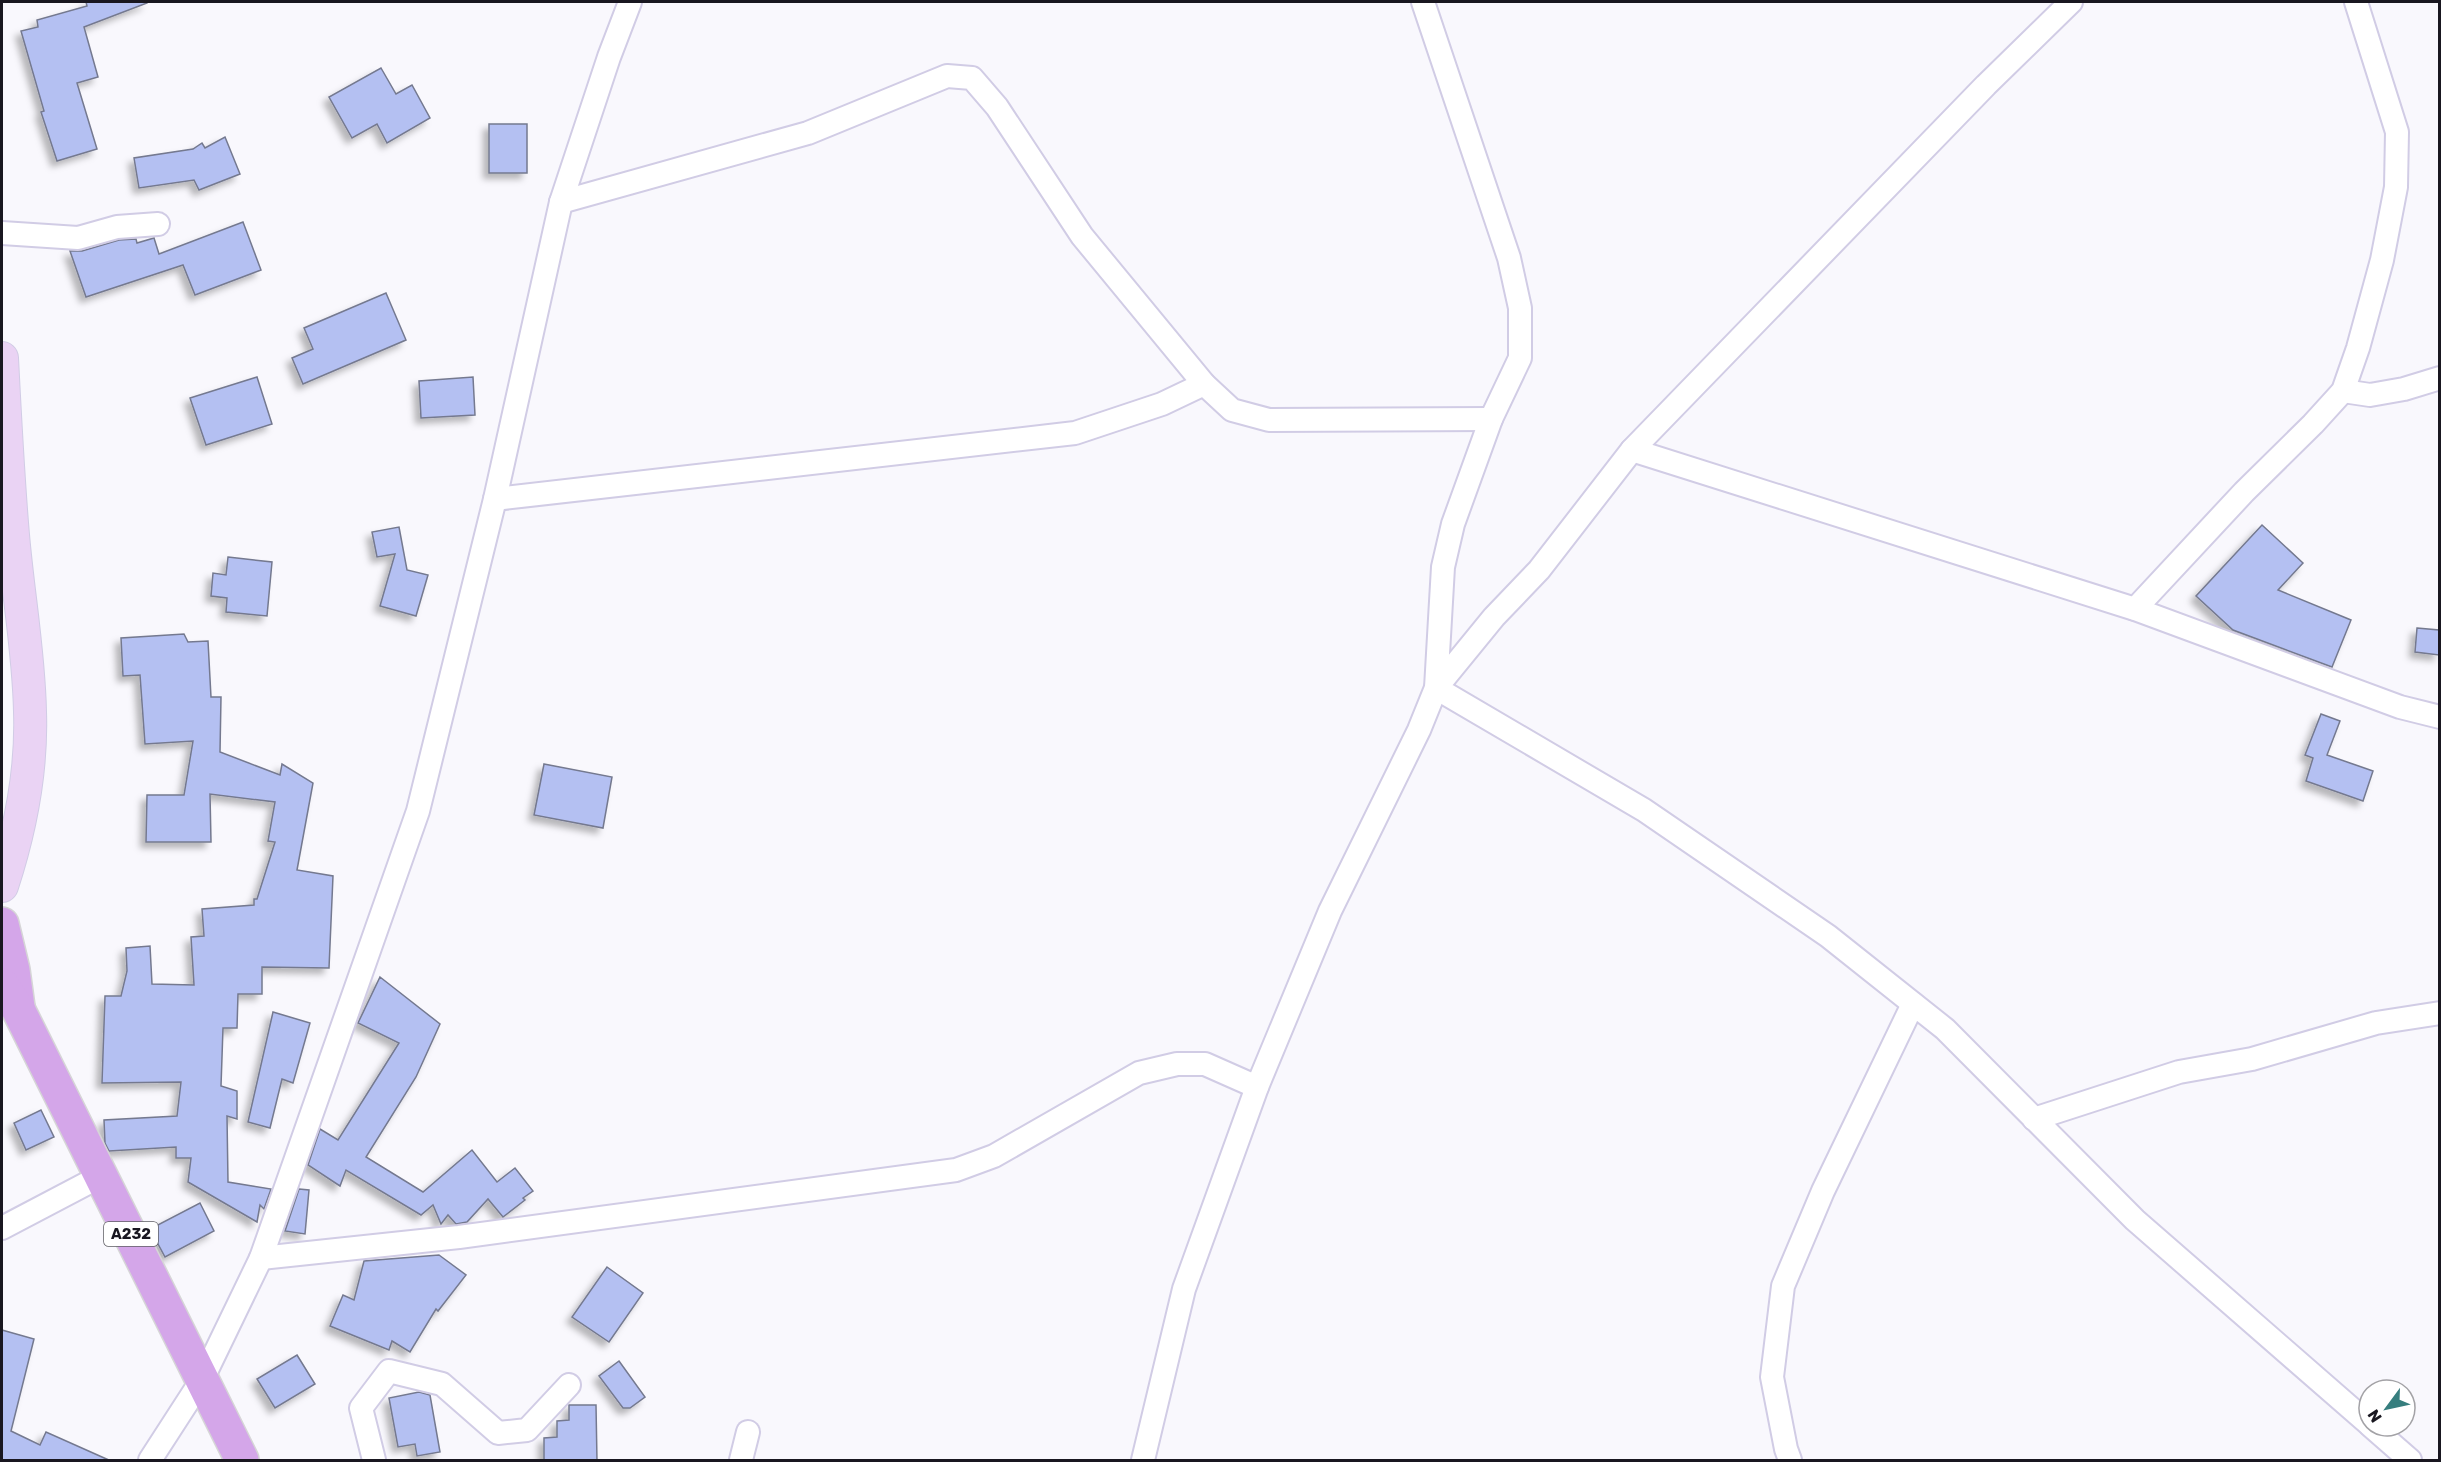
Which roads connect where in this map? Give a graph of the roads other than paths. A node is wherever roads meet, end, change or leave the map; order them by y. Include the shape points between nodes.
1 (630, 2) edge
2 (1423, 2) edge
3 (2071, 2) edge
4 (2356, 2) edge
5 (561, 202) junction
6 (158, 224) dead end
7 (2, 233) edge
8 (2, 358) edge
9 (2439, 378) edge
10 (1204, 384) junction
11 (2343, 391) junction
12 (1491, 419) junction
13 (1632, 450) junction
14 (495, 499) junction
15 (2135, 609) junction
16 (1436, 688) junction
17 (2439, 717) edge
18 (21, 810) junction
19 (2, 837) edge
20 (2, 886) edge
21 (2, 924) edge
22 (10, 997) edge
23 (1913, 1004) junction
24 (2439, 1013) edge
25 (1257, 1087) junction
26 (2034, 1119) junction
27 (101, 1176) junction
28 (2, 1228) edge
29 (261, 1258) junction
30 (203, 1378) junction
31 (569, 1385) dead end
32 (2357, 1414) edge
33 (748, 1432) dead end
34 (2384, 1438) edge
35 (150, 1461) edge
36 (242, 1461) edge
37 (374, 1461) edge
38 (741, 1461) edge
39 (1143, 1461) edge
40 (1790, 1461) edge
41 (2410, 1461) edge

1 - 5 street
2 - 12 street via 1509,258 1520,308 1520,358
3 - 13 street via 1977,93
4 - 11 street via 2397,132 2396,187 2382,260
5 - 10 street via 808,133 946,76 972,78 997,107 1082,236
5 - 14 street
6 - 7 street via 117,227 78,238
8 - 18 main road via 30,712 29,762
9 - 11 street via 2370,395
10 - 12 street via 1232,410 1269,420
10 - 14 street via 1162,404 1075,433
11 - 15 street
12 - 16 street via 1453,524 1443,567
13 - 15 street
13 - 16 street via 1539,570 1494,616
14 - 29 street via 418,811
15 - 17 street via 2400,707
16 - 23 street via 1644,810 1828,936
16 - 25 street via 1330,911
18 - 19 main road
18 - 20 main road
21 - 22 main road, A232 via 13,970
22 - 27 main road, A232
23 - 26 street via 1945,1029
23 - 40 street via 1823,1191 1783,1286 1772,1377
24 - 26 street via 2376,1023 2252,1059 2179,1072
25 - 29 street via 1205,1064 1177,1064 1139,1073 994,1156 956,1170 459,1238
25 - 39 street via 1184,1290
26 - 32 street via 2135,1220
27 - 28 street
27 - 30 main road, A232
29 - 30 street
30 - 35 street
30 - 36 main road, A232
31 - 37 street via 527,1430 498,1433 442,1384 389,1371 361,1408
33 - 38 street
34 - 41 street

